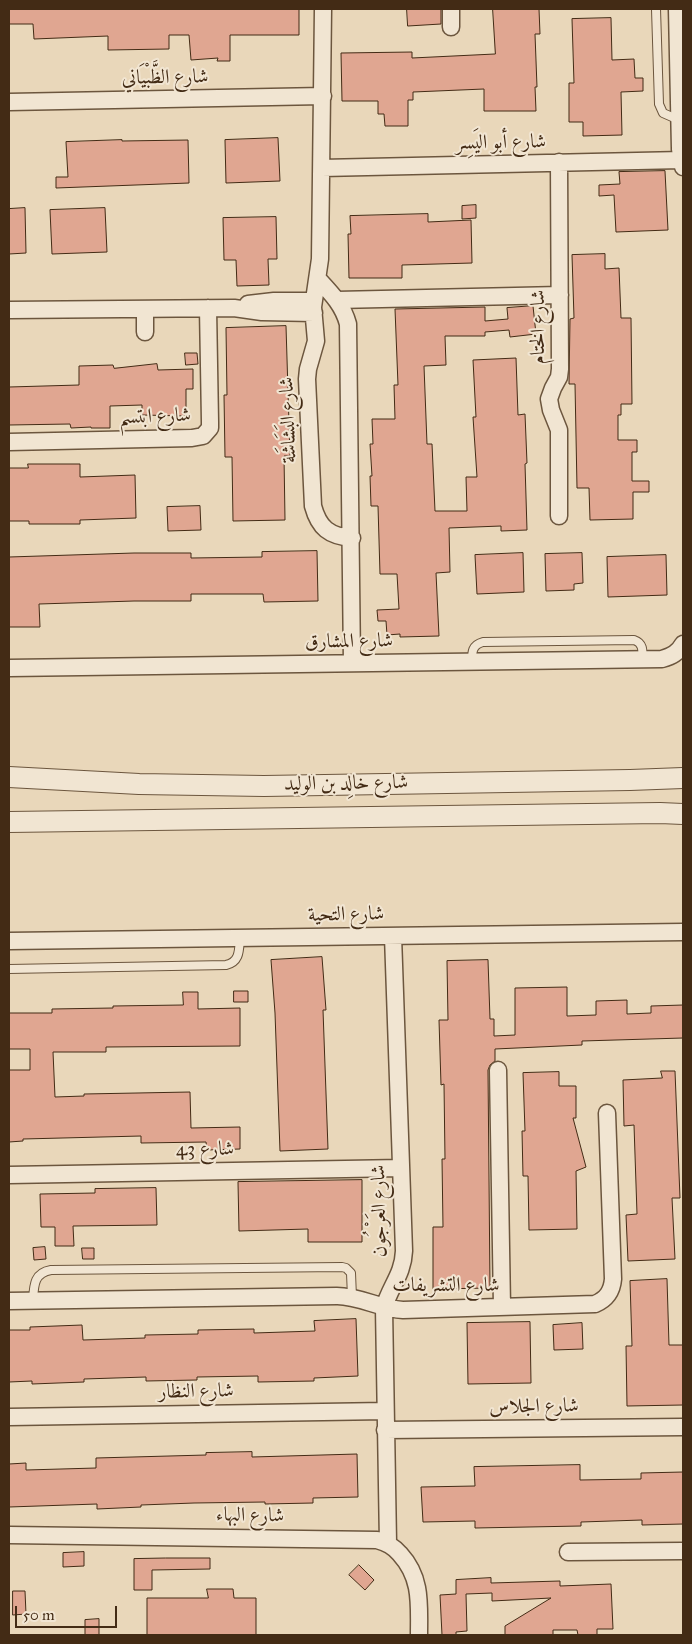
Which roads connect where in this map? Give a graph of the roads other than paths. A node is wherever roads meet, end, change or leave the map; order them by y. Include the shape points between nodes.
1 (323, 9) edge
2 (451, 9) edge
3 (656, 9) edge
4 (677, 9) edge
5 (452, 27) dead end
6 (323, 96) junction
7 (9, 102) edge
8 (679, 120) junction
9 (559, 162) junction
10 (682, 163) edge
11 (322, 168) junction
12 (318, 279) junction
13 (560, 295) junction
14 (337, 300) junction
15 (314, 307) junction
16 (208, 308) junction
17 (145, 309) junction
18 (9, 310) edge
19 (144, 332) dead end
20 (9, 442) edge
21 (559, 516) dead end
22 (352, 538) junction
23 (683, 644) edge
24 (352, 663) junction
25 (9, 668) edge
26 (9, 777) edge
27 (683, 778) edge
28 (683, 814) edge
29 (9, 822) edge
30 (683, 932) edge
31 (393, 936) junction
32 (240, 938) junction
33 (9, 941) edge
34 (9, 969) edge
35 (498, 1070) dead end
36 (607, 1113) dead end
37 (401, 1168) junction
38 (9, 1175) edge
39 (352, 1297) junction
40 (33, 1300) junction
41 (9, 1301) edge
42 (502, 1307) junction
43 (384, 1308) junction
44 (385, 1410) junction
45 (9, 1416) edge
46 (683, 1427) edge
47 (385, 1430) junction
48 (9, 1535) edge
49 (388, 1543) junction
50 (683, 1551) edge
51 (568, 1552) dead end
52 (419, 1635) edge

1 - 6 street, شارع البَشَاشَة
2 - 5 street
3 - 8 lane via 659,104 664,113
4 - 8 street
6 - 7 street, شارع الظَّبْيَاني
6 - 11 street, شارع البَشَاشَة
8 - 10 street
9 - 10 street, شارع أبو اليَسِر
9 - 11 street, شارع أبو اليَسِر
9 - 13 street, شارع الختام
11 - 12 street, شارع البَشَاشَة
12 - 14 street
12 - 15 street, شارع البَشَاشَة
13 - 14 street
13 - 21 street, شارع الختام via 560,373 549,399 559,430
14 - 22 street via 348,324
15 - 16 street via 262,312
15 - 22 street, شارع البَشَاشَة via 316,341 307,379 313,506 315,516 325,529 340,537
16 - 17 street
16 - 20 street, شارع ابتسم via 210,428 203,436
17 - 18 street
17 - 19 street
22 - 24 street
23 - 24 street, شارع المشارق via 672,656 662,658
24 - 25 street, شارع المشارق
26 - 27 street, شارع خالِد بن الوليد via 255,786
28 - 29 street, شارع خالِد بن الوليد
30 - 31 street, شارع التحية
31 - 32 street, شارع التحية
31 - 37 street, شارع العَرْجُون
32 - 33 street, شارع التحية
32 - 34 lane via 238,957 226,965
35 - 42 street
36 - 42 street, شارع التشريفات via 610,1291 601,1302 588,1306
37 - 38 street, شارع 43
37 - 43 street, شارع العَرْجُون via 403,1260
39 - 40 street, شارع التشريفات
39 - 40 lane via 351,1273 342,1266 51,1270 41,1273 35,1280
39 - 43 street, شارع التشريفات
40 - 41 street, شارع التشريفات
42 - 43 street, شارع التشريفات
43 - 44 street, شارع العَرْجُون
44 - 45 street, شارع النظار
44 - 47 street, شارع العَرْجُون
46 - 47 street, شارع الجلاس
47 - 49 street, شارع العَرْجُون
48 - 49 street, شارع البهاء via 365,1539
49 - 52 street via 412,1570 418,1596
50 - 51 street

